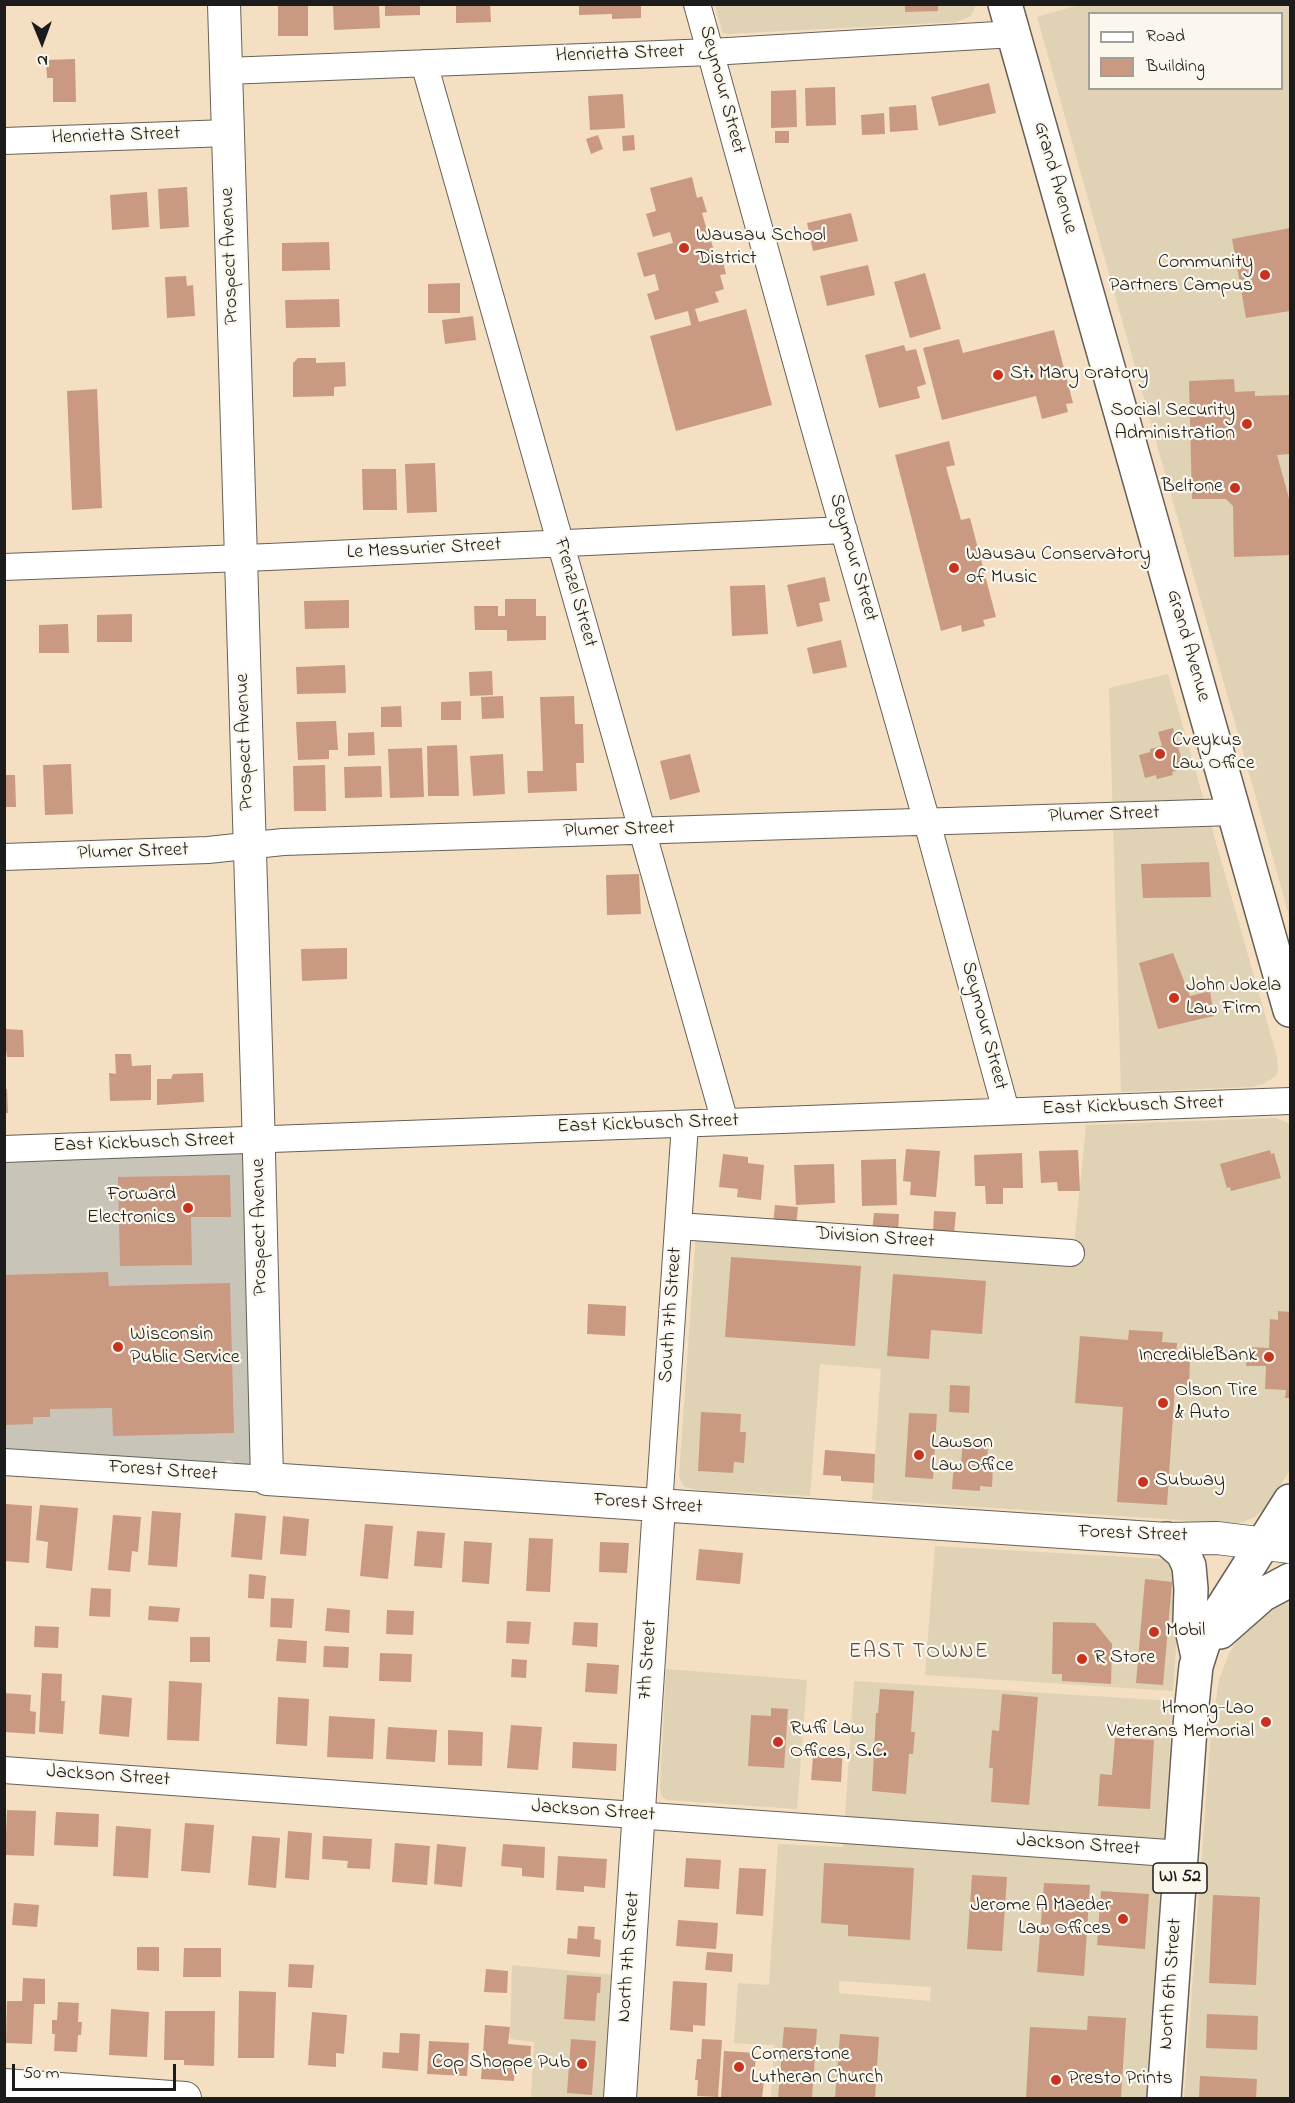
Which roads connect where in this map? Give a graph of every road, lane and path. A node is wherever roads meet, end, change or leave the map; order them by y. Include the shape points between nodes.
1 (224, 4) edge
2 (697, 4) edge
3 (1010, 19) edge
4 (711, 51) junction
5 (424, 63) junction
6 (226, 70) junction
7 (228, 133) junction
8 (4, 141) edge
9 (844, 530) junction
10 (559, 543) junction
11 (240, 558) junction
12 (4, 567) edge
13 (1233, 812) junction
14 (927, 822) junction
15 (641, 830) junction
16 (249, 846) junction
17 (4, 857) edge
18 (1290, 1010) edge
19 (1290, 1101) edge
20 (1006, 1111) junction
21 (724, 1122) junction
22 (685, 1124) junction
23 (258, 1139) junction
24 (4, 1149) edge
25 (678, 1226) junction
26 (1071, 1253) dead end
27 (4, 1462) edge
28 (267, 1479) junction
29 (1290, 1501) edge
30 (659, 1506) junction
31 (1167, 1539) junction
32 (1276, 1545) edge
33 (1290, 1580) edge
34 (1198, 1657) junction
35 (4, 1770) edge
36 (640, 1815) junction
37 (1182, 1854) junction
38 (4, 2085) edge
39 (185, 2098) edge
40 (620, 2098) edge
41 (1164, 2098) edge

1 - 6 street, Prospect Avenue
2 - 4 street, Seymour Street
3 - 4 street, Henrietta Street
3 - 13 main road, Grand Avenue
4 - 5 street, Henrietta Street
4 - 9 street, Seymour Street
5 - 6 street, Henrietta Street
5 - 10 street, Frenzel Street
6 - 7 street, Prospect Avenue
7 - 8 street, Henrietta Street
7 - 11 street, Prospect Avenue
9 - 10 street, Le Messurier Street
9 - 14 street, Seymour Street
10 - 11 street, Le Messurier Street
10 - 15 street, Frenzel Street
11 - 12 street, Le Messurier Street
11 - 16 street, Prospect Avenue
13 - 14 street, Plumer Street
13 - 18 main road, Grand Avenue
14 - 15 street, Plumer Street
14 - 20 street, Seymour Street
15 - 16 street, Plumer Street
15 - 21 street, Frenzel Street
16 - 17 street, Plumer Street
16 - 23 street, Prospect Avenue
19 - 20 street, East Kickbusch Street
20 - 21 street, East Kickbusch Street
21 - 22 street, East Kickbusch Street
22 - 23 street, East Kickbusch Street
22 - 25 street, South 7th Street
23 - 24 street, East Kickbusch Street
23 - 28 street, Prospect Avenue
25 - 26 street, Division Street
25 - 30 street, South 7th Street
27 - 28 street, Forest Street
28 - 30 street, Forest Street
29 - 32 main road, North 6th Street
30 - 31 street, Forest Street
30 - 36 street, 7th Street
31 - 32 street, Forest Street via 1206,1537
31 - 34 main road via 1183,1553 1189,1566 1190,1620
32 - 34 main road, North 6th Street via 1221,1610
33 - 34 main road via 1245,1608
34 - 37 main road, North 6th Street / WI 52
35 - 36 street, Jackson Street
36 - 37 street, Jackson Street
36 - 40 street, North 7th Street
37 - 41 main road, North 6th Street / WI 52
38 - 39 street

